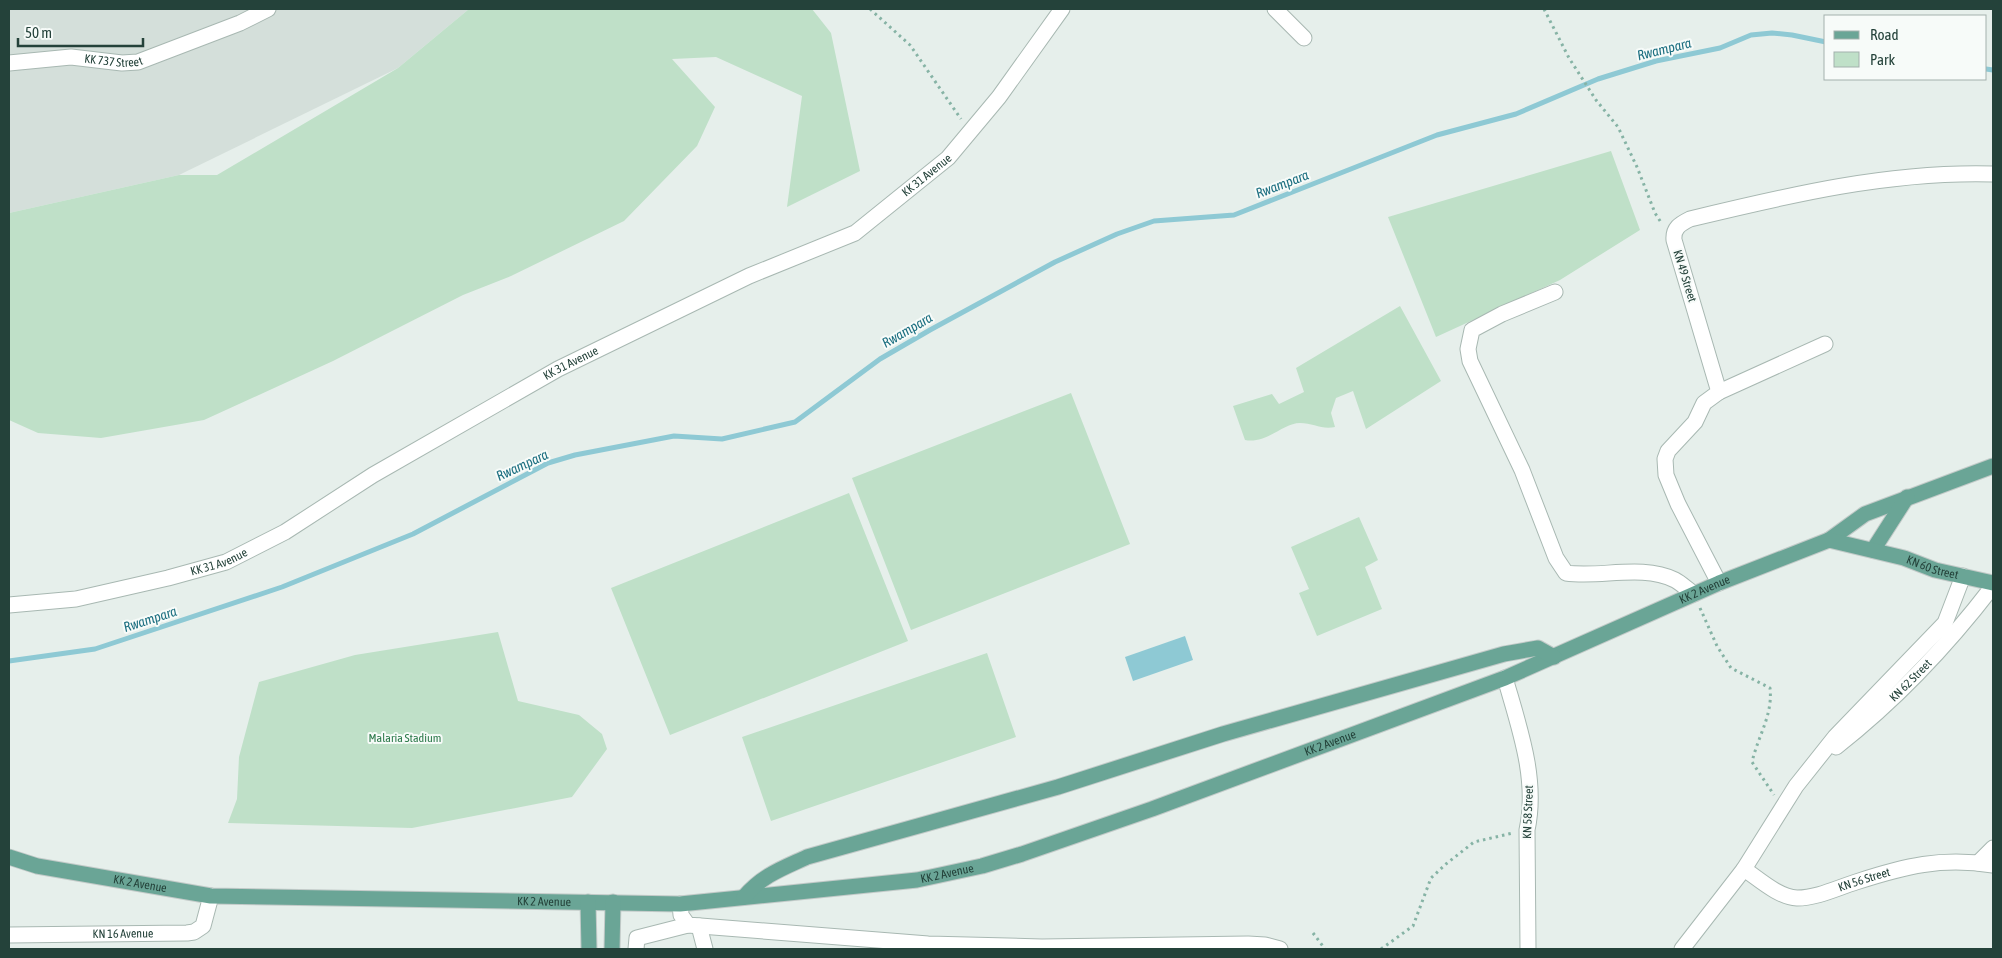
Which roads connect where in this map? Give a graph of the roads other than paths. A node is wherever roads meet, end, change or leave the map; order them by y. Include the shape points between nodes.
1 (268, 9) edge
2 (1062, 9) edge
3 (1275, 9) edge
4 (1304, 38) dead end
5 (9, 63) edge
6 (1993, 174) edge
7 (1555, 292) dead end
8 (1826, 344) dead end
9 (1719, 392) junction
10 (1993, 466) edge
11 (1906, 497) junction
12 (1829, 540) junction
13 (1873, 550) junction
14 (1963, 576) junction
15 (1718, 583) junction
16 (1993, 584) edge
17 (1694, 594) junction
18 (9, 605) edge
19 (1554, 656) junction
20 (1505, 678) junction
21 (1815, 763) junction
22 (1993, 848) edge
23 (9, 857) edge
24 (1986, 864) edge
25 (1744, 869) junction
26 (210, 896) junction
27 (744, 897) junction
28 (588, 902) junction
29 (613, 902) junction
30 (680, 904) junction
31 (693, 925) junction
32 (9, 935) edge
33 (589, 949) edge
34 (612, 949) edge
35 (636, 949) edge
36 (705, 949) edge
37 (1280, 949) edge
38 (1528, 949) edge
39 (1682, 949) edge

1 - 5 street, KK 737 Street via 138,62 71,57
2 - 18 street, KK 31 Avenue via 999,97 948,158 855,233 749,276 558,370 373,475 285,532 226,562 76,599
3 - 4 street
6 - 9 street, KN 49 Street via 1829,187 1690,219 1679,225 1674,240
7 - 17 street via 1472,330 1468,349 1470,361 1522,470 1556,558 1566,573 1646,572 1675,580
8 - 9 street
9 - 15 street via 1704,403 1695,422 1668,451 1665,459 1666,475 1678,504
10 - 11 main road, KK 2 Avenue
11 - 12 main road, KK 2 Avenue via 1865,514
11 - 13 main road
12 - 13 main road
12 - 15 main road, KK 2 Avenue
13 - 14 main road, KN 60 Street
14 - 16 main road, KN 60 Street
14 - 21 street, KN 62 Street via 1945,623 1835,737
15 - 17 main road, KK 2 Avenue
16 - 21 street, KN 62 Street via 1963,625 1916,677 1872,719
17 - 19 main road, KK 2 Avenue
19 - 20 main road, KK 2 Avenue
19 - 27 main road via 1538,648 1504,654 1223,734 1058,787 807,857 765,877
20 - 27 main road, KK 2 Avenue via 1152,809 982,866 917,880
20 - 38 street, KN 58 Street via 1529,773
21 - 25 street, KN 62 Street via 1782,807
22 - 24 street
23 - 26 main road, KK 2 Avenue via 37,866
24 - 25 street, KN 56 Street via 1928,862 1796,898 1779,892
25 - 39 street, KN 62 Street
26 - 28 main road, KK 2 Avenue
26 - 32 street, KN 16 Avenue via 203,926 187,933
27 - 30 main road, KK 2 Avenue
28 - 29 main road, KK 2 Avenue
28 - 33 main road
29 - 30 main road, KK 2 Avenue
29 - 34 main road
30 - 31 street via 681,915
31 - 35 street via 637,938
31 - 36 street
31 - 37 street via 928,944 1248,944

